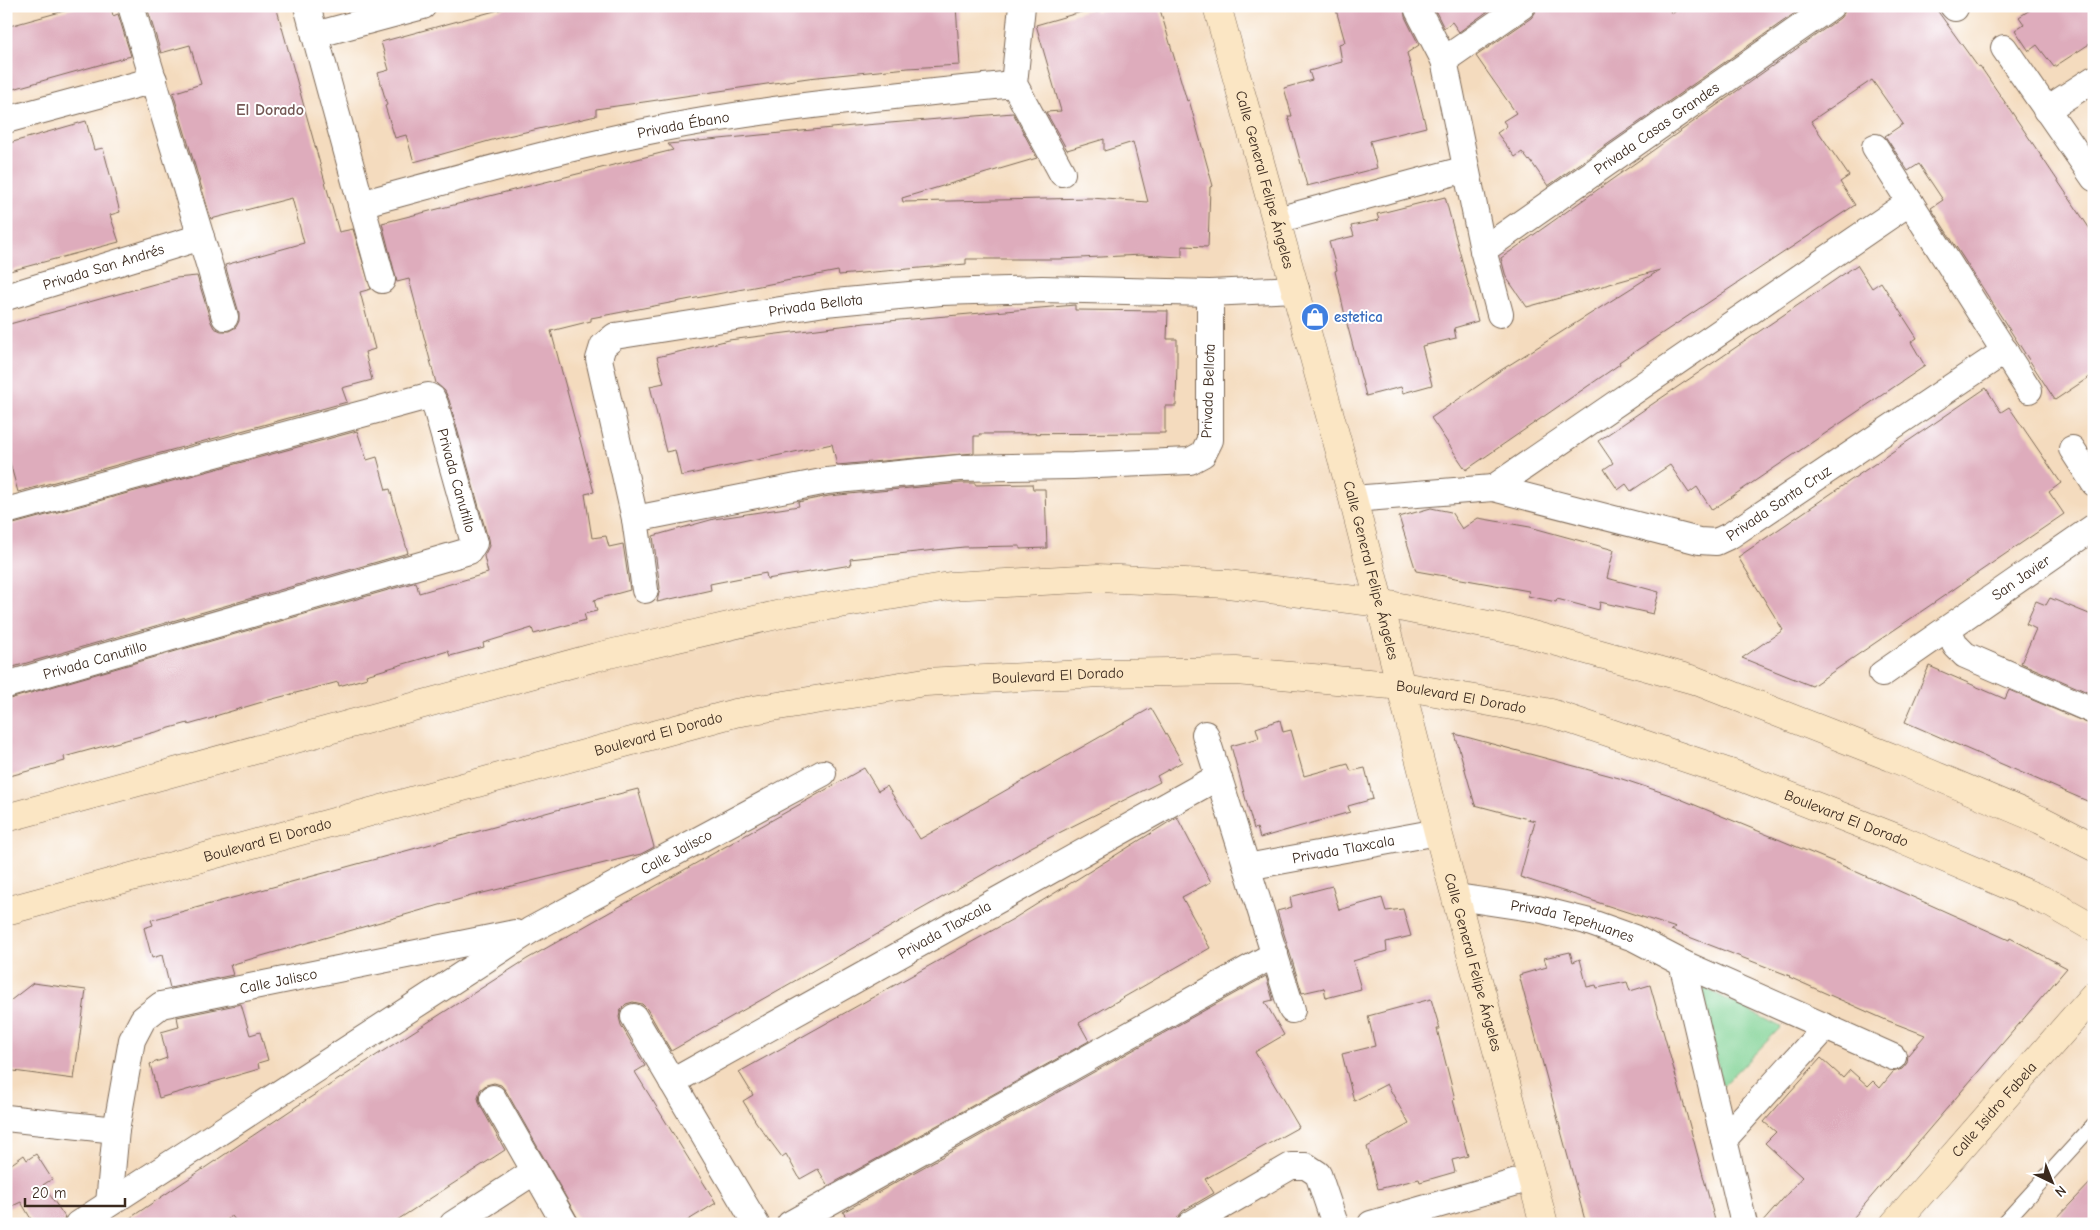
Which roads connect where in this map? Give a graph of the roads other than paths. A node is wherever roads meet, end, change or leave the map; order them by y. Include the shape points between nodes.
1 (131, 6) edge
2 (307, 6) edge
3 (423, 6) edge
4 (1022, 6) edge
5 (1217, 6) edge
6 (1522, 6) edge
7 (1832, 6) edge
8 (1418, 10) dead end
9 (315, 35) junction
10 (2004, 48) dead end
11 (1444, 60) junction
12 (2094, 79) edge
13 (154, 80) junction
14 (1014, 84) junction
15 (2046, 110) junction
16 (6, 120) edge
17 (1875, 147) dead end
18 (1466, 169) junction
19 (1062, 173) dead end
20 (2094, 178) edge
21 (1910, 202) junction
22 (361, 204) junction
23 (1277, 220) junction
24 (200, 237) junction
25 (1484, 250) junction
26 (382, 280) dead end
27 (1296, 289) junction
28 (1210, 293) junction
29 (6, 297) edge
30 (1500, 314) dead end
31 (225, 317) dead end
32 (2005, 351) junction
33 (2029, 390) dead end
34 (2072, 449) dead end
35 (2094, 483) edge
36 (1493, 488) junction
37 (1353, 499) junction
38 (6, 511) edge
39 (635, 519) junction
40 (2094, 527) edge
41 (645, 590) dead end
42 (1380, 603) junction
43 (1948, 630) junction
44 (1882, 674) dead end
45 (6, 685) edge
46 (1402, 686) junction
47 (2094, 712) edge
48 (1205, 734) dead end
49 (823, 773) dead end
50 (1218, 777) junction
51 (6, 818) edge
52 (1438, 832) junction
53 (2094, 847) edge
54 (1247, 867) junction
55 (1457, 897) junction
56 (6, 911) edge
57 (2094, 928) edge
58 (531, 930) junction
59 (1274, 954) junction
60 (1682, 963) junction
61 (2094, 995) edge
62 (1292, 1010) dead end
63 (634, 1017) dead end
64 (1826, 1027) junction
65 (1893, 1057) dead end
66 (672, 1082) junction
67 (493, 1098) dead end
68 (6, 1118) edge
69 (2094, 1124) edge
70 (116, 1130) junction
71 (1724, 1138) junction
72 (535, 1171) junction
73 (1531, 1178) junction
74 (108, 1202) junction
75 (78, 1224) edge
76 (452, 1224) edge
77 (565, 1224) edge
78 (756, 1224) edge
79 (790, 1224) edge
80 (1191, 1224) edge
81 (1335, 1224) edge
82 (1371, 1224) edge
83 (1544, 1224) edge
84 (1744, 1224) edge
85 (1894, 1224) edge
86 (2003, 1224) edge

1 - 13 street
2 - 9 street
3 - 9 street
4 - 14 street
5 - 23 main road, Calle General Felipe Ángeles
6 - 11 street
7 - 25 street, Privada Casas Grandes
8 - 11 street
9 - 22 street
10 - 15 street
11 - 18 street
12 - 15 street
13 - 16 street
13 - 24 street
14 - 19 street
14 - 22 street, Privada Ébano via 853,100 720,118 582,145
15 - 20 street
17 - 21 street
18 - 23 street
18 - 25 street
21 - 32 street
21 - 36 street, Privada Santa Cruz
22 - 26 street
23 - 27 main road, Calle General Felipe Ángeles
24 - 29 street, Privada San Andrés
24 - 31 street
25 - 30 street
27 - 28 street, Privada Bellota
27 - 37 main road, Calle General Felipe Ángeles
28 - 39 street, Privada Bellota via 1210,440 1203,454 1190,461 960,468 826,481
28 - 39 street, Privada Bellota via 1042,289 941,292 824,303 615,336 602,346 599,359
32 - 33 street
32 - 36 street, Privada Santa Cruz via 1732,535 1716,542 1700,541
34 - 35 street
36 - 37 street, Privada Santa Cruz
37 - 42 main road, Calle General Felipe Ángeles
38 - 45 street, Privada Canutillo via 428,396 435,404 474,543 469,551
39 - 41 street, Privada Bellota
40 - 43 street, San Javier
42 - 46 main road, Calle General Felipe Ángeles
42 - 51 main road via 1228,584 1098,578 950,586 785,613 596,657
42 - 53 main road via 1518,632 1694,680 1979,794
43 - 44 street, San Javier
43 - 47 street via 1965,655
46 - 52 main road, Calle General Felipe Ángeles
46 - 56 main road, Boulevard El Dorado via 1236,671 1102,673 925,682 735,713
46 - 57 main road, Boulevard El Dorado via 1551,713 1736,775 1920,847 2052,904
48 - 50 street
49 - 58 street, Calle Jalisco
50 - 54 street
50 - 66 street, Privada Tlaxcala
52 - 54 street, Privada Tlaxcala
52 - 55 main road, Calle General Felipe Ángeles
54 - 59 street
55 - 60 street, Privada Tepehuanes via 1538,909 1586,921 1634,938
55 - 73 main road, Calle General Felipe Ángeles
58 - 70 street, Calle Jalisco via 160,1005 142,1019 132,1040
58 - 74 street, Calle Jalisco
59 - 62 street
59 - 79 street
60 - 64 street, Privada Tepehuanes
60 - 71 street
61 - 85 main road, Calle Isidro Fabela
63 - 66 street
64 - 65 street, Privada Tepehuanes
64 - 71 street
66 - 78 street
67 - 72 street
68 - 70 street
69 - 86 lane
70 - 74 street, Calle Jalisco
71 - 84 street
72 - 76 street
72 - 77 street
73 - 82 street
73 - 83 main road, Calle General Felipe Ángeles
74 - 75 street, Calle Jalisco
80 - 81 street via 1291,1166 1306,1166 1318,1174

